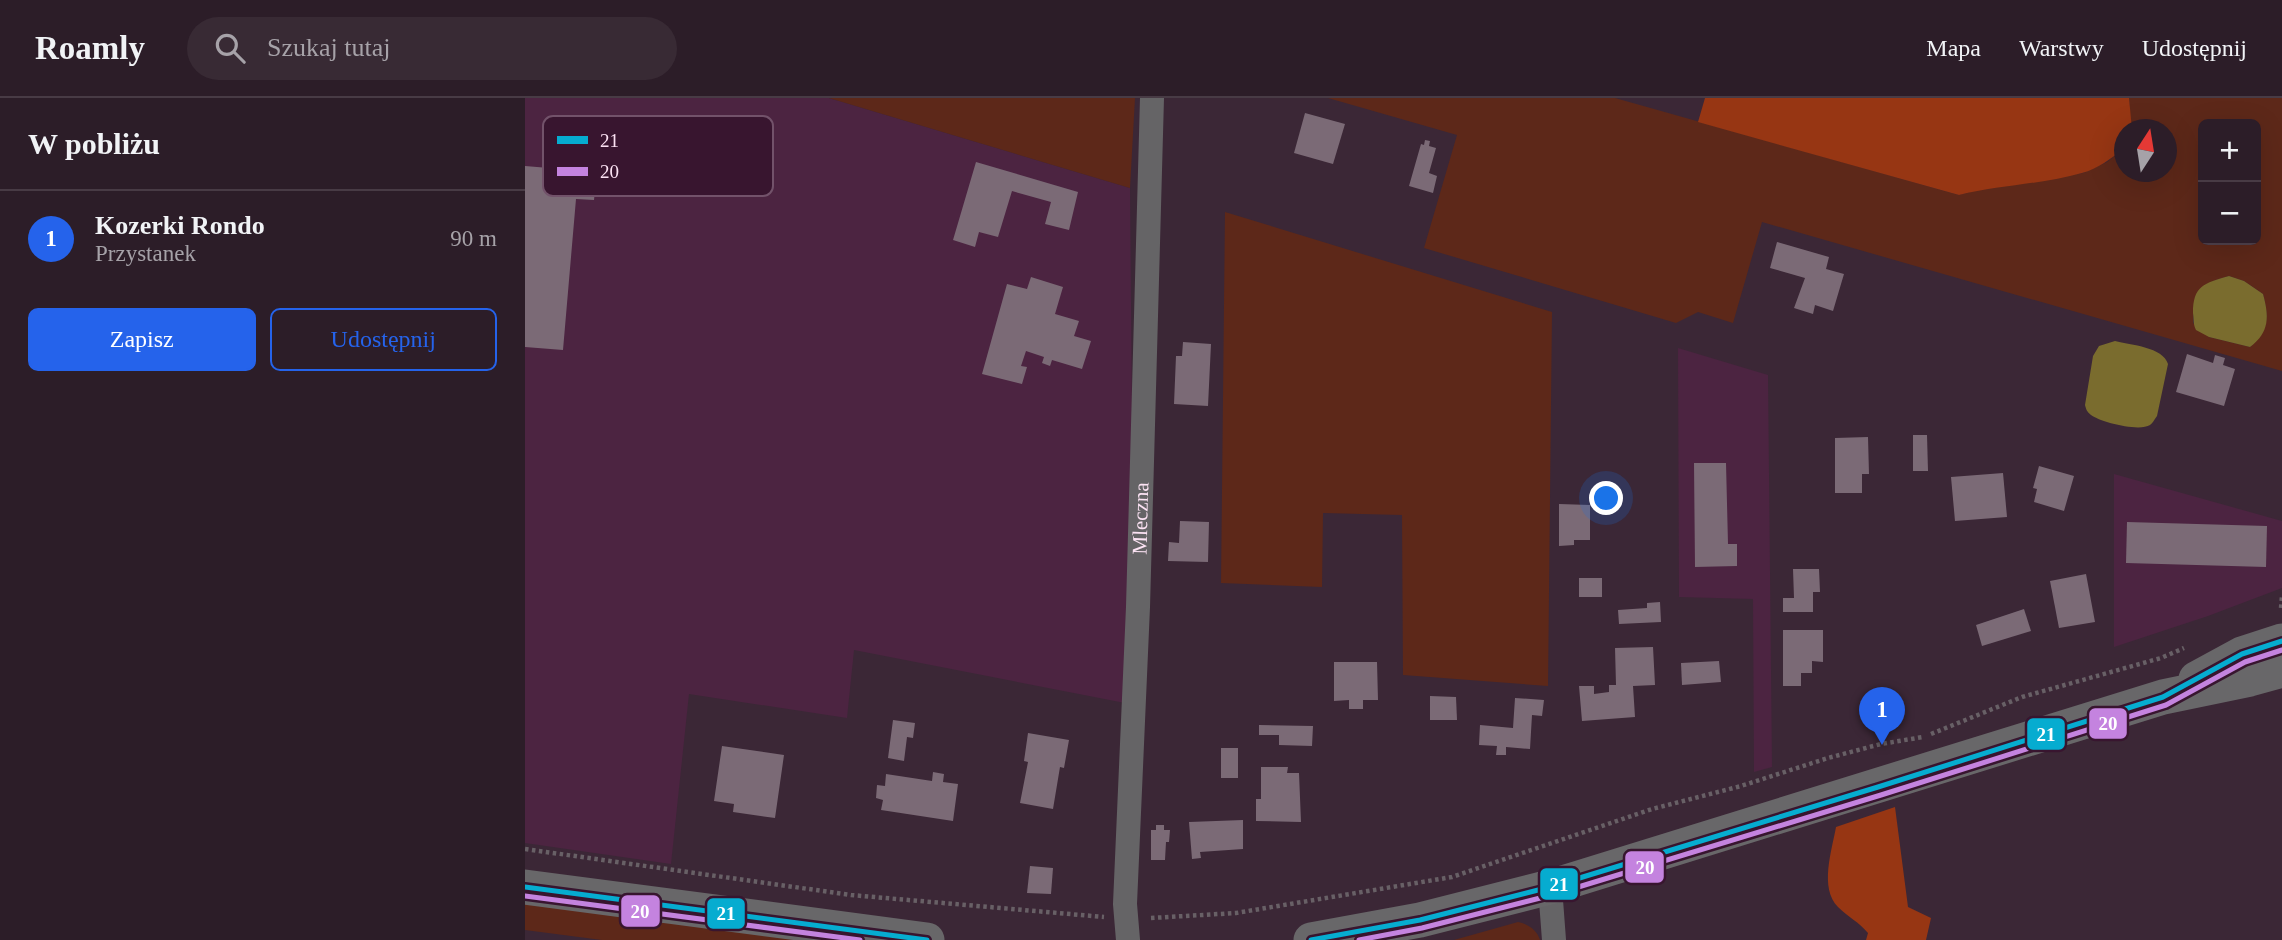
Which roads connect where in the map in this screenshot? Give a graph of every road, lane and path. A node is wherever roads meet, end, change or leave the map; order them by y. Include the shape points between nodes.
1 (1152, 98) edge
2 (2282, 596) edge
3 (2279, 617) edge
4 (2196, 644) dead end
5 (2282, 670) edge
6 (2163, 697) junction
7 (525, 849) edge
8 (525, 887) edge
9 (1550, 887) junction
10 (1126, 929) edge
11 (927, 940) edge
12 (1311, 940) edge
13 (1554, 940) edge

1 - 10 street, Mleczna
2 - 3 path
3 - 6 main road via 2242,654
4 - 10 path via 2022,697 1930,735 1828,758 1652,809 1452,877
5 - 6 main road
6 - 9 main road
7 - 10 path
8 - 11 main road
9 - 12 main road via 1420,920
9 - 13 street

